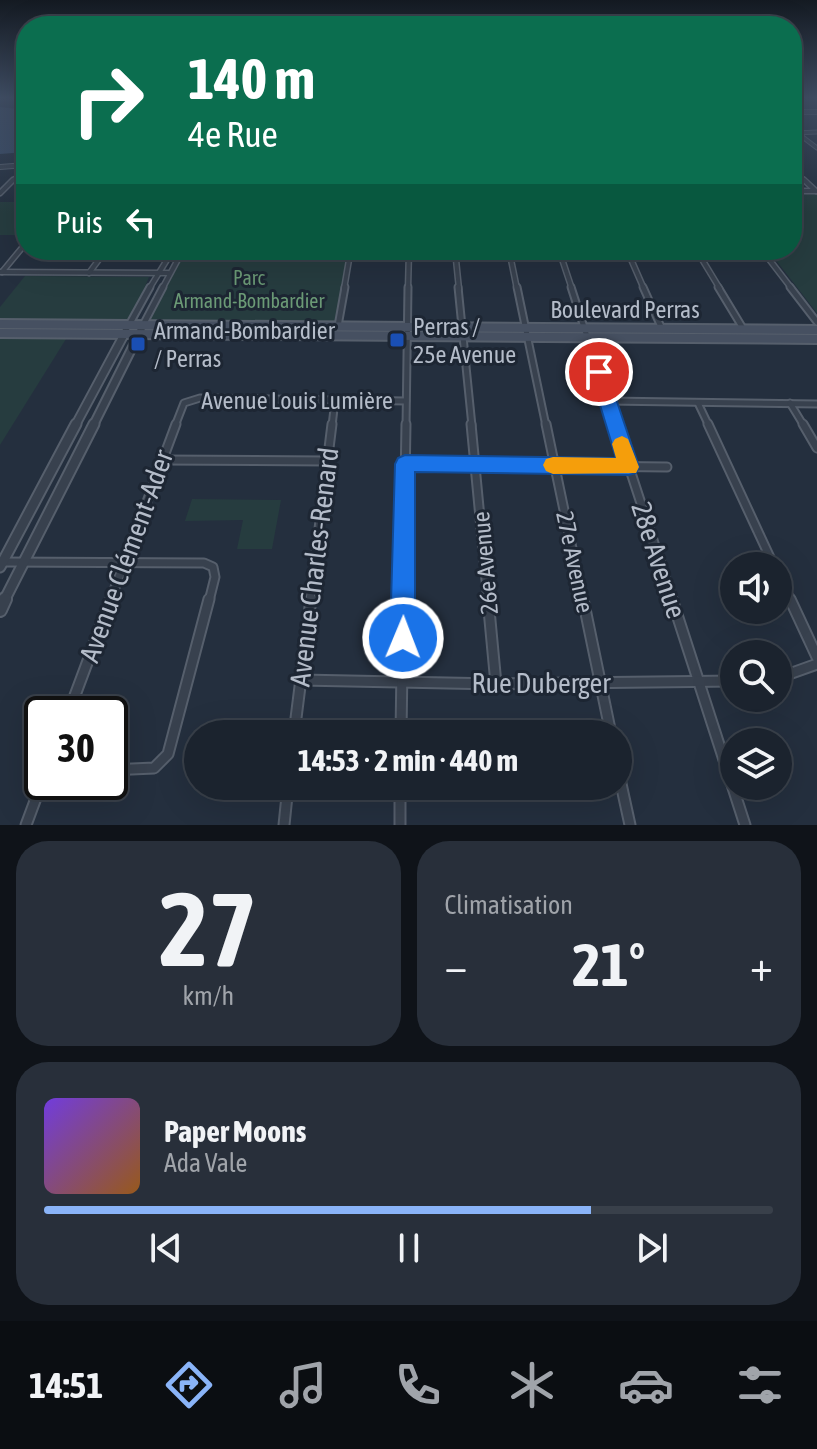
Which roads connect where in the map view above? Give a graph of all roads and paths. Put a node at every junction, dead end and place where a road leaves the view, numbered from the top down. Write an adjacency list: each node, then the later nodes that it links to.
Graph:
1 (16, 176): 2 (street)
2 (0, 193)
3 (16, 255): 15 (street)
4 (99, 260): 16 (street)
5 (166, 260): 17 (street)
6 (176, 260): 18 (street)
7 (349, 260): 21 (street)
8 (409, 260): 27 (street)
9 (456, 260): 28 (street, 26e Avenue)
10 (511, 260): 30 (street, 27e Avenue)
11 (563, 260): 31 (street, 28e Avenue)
12 (631, 260): 22 (street)
13 (702, 260): 25 (street)
14 (769, 260): 19 (street)
15 (1, 272): 16 (street)
16 (89, 273): 17 (street)
17 (157, 273): 18 (street); 23 (street)
18 (168, 273): 24 (street)
19 (817, 322)
20 (0, 324): 23 (main road, Boulevard Perras)
21 (338, 326): 24 (main road, Boulevard Perras); 27 (main road, Boulevard Perras)
22 (662, 329): 25 (main road, Boulevard Perras); 31 (main road, Boulevard Perras)
23 (127, 330): 24 (main road, Boulevard Perras); 29 (main road, Boulevard Perras); 51 (street)
24 (141, 330): 27 (main road, Boulevard Perras); 49 (street)
25 (744, 330): 26 (main road, Boulevard Perras)
26 (817, 330)
27 (407, 332): 28 (main road, Boulevard Perras); 35 (street)
28 (463, 332): 30 (main road, Boulevard Perras); 45 (street, 26e Avenue)
29 (0, 333)
30 (526, 333): 31 (main road, Boulevard Perras); 44 (street, 27e Avenue)
31 (586, 333): 32 (main road, Boulevard Perras); 36 (street, 28e Avenue)
32 (817, 339)
33 (188, 400): 34 (street, Avenue Louis Lumière); 41 (street, Avenue Clément-Ader)
34 (335, 400): 35 (street, Avenue Louis Lumière); 42 (street, Avenue Charles-Renard)
35 (406, 401): 43 (street)
36 (608, 401): 37 (street); 46 (street, 28e Avenue)
37 (698, 403): 38 (street); 48 (street)
38 (790, 403): 39 (street); 40 (street)
39 (817, 404)
40 (817, 448)
41 (161, 460): 42 (street); 50 (street, Avenue Clément-Ader)
42 (327, 461): 57 (street, Avenue Charles-Renard)
43 (405, 464): 45 (street); 61 (street)
44 (554, 465): 45 (street); 46 (street); 60 (street, 27e Avenue)
45 (476, 466): 62 (street, 26e Avenue)
46 (629, 467): 47 (street); 59 (street, 28e Avenue)
47 (667, 467)
48 (767, 552)
49 (24, 561): 50 (street); 51 (street); 53 (street)
50 (124, 563): 63 (street, Avenue Clément-Ader); 67 (street)
51 (1, 564)
52 (792, 604): 54 (street)
53 (0, 610)
54 (817, 657)
55 (817, 664): 56 (street)
56 (792, 673)
57 (301, 680): 61 (street, Rue Duberger); 64 (street, Avenue Charles-Renard)
58 (720, 681): 59 (street, Rue Duberger)
59 (699, 682): 60 (street, Rue Duberger); 76 (street, 28e Avenue)
60 (600, 683): 62 (street, Rue Duberger); 66 (street, 27e Avenue)
61 (402, 684): 62 (street, Rue Duberger); 65 (street)
62 (496, 684)
63 (75, 696)
64 (296, 720)
65 (401, 720)
66 (608, 720)
67 (128, 769)
68 (35, 800): 72 (street)
69 (287, 800): 73 (street)
70 (400, 800): 74 (street)
71 (625, 800): 75 (street)
72 (26, 825)
73 (284, 825)
74 (400, 825)
75 (630, 825)
76 (745, 825)

